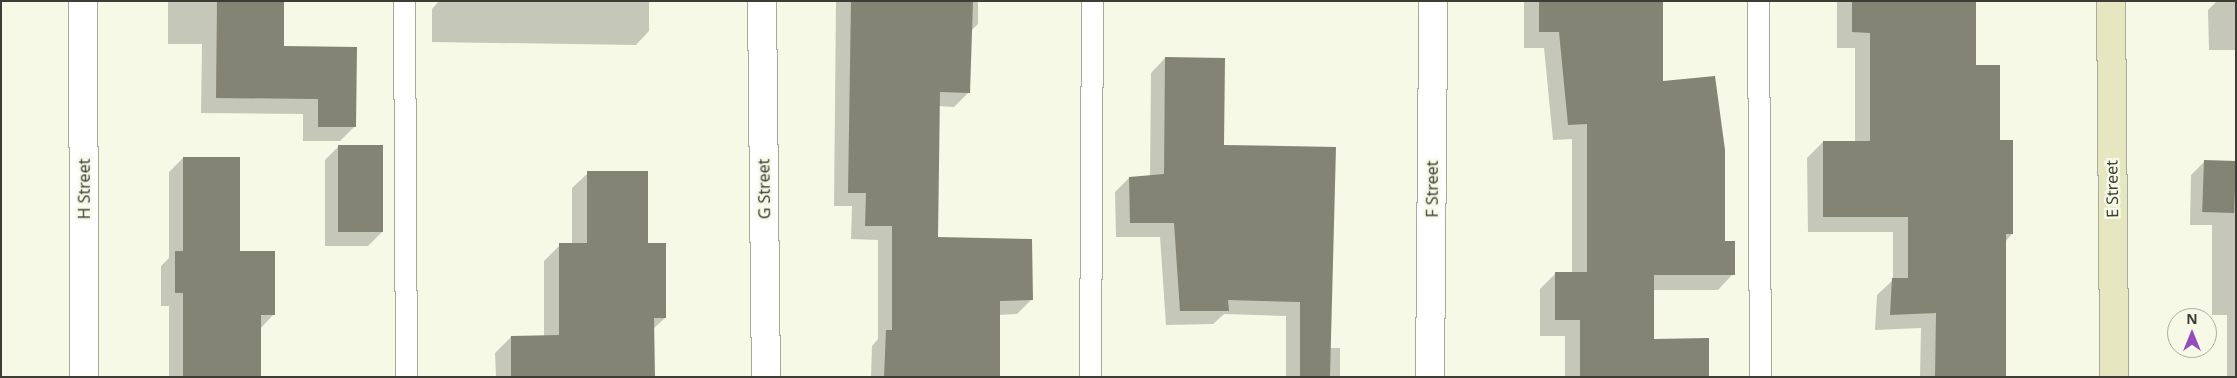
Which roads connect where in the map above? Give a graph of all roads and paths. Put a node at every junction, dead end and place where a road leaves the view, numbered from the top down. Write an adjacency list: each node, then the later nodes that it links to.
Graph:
1 (83, 1): 8 (street, H Street)
2 (404, 1): 9 (lane)
3 (762, 1): 10 (street, G Street)
4 (1092, 1): 11 (lane)
5 (1433, 1): 12 (street, F Street)
6 (1758, 1): 13 (lane)
7 (2110, 1): 14 (main road, E Street)
8 (84, 377)
9 (406, 377)
10 (766, 377)
11 (1090, 377)
12 (1430, 377)
13 (1760, 377)
14 (2114, 377)

